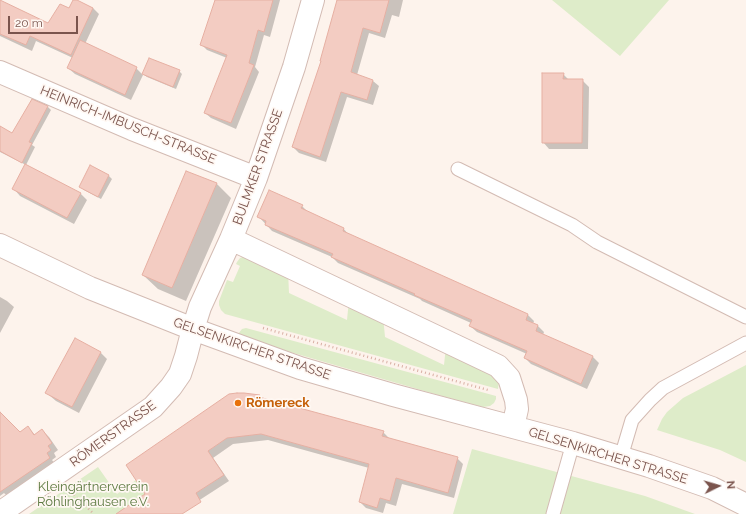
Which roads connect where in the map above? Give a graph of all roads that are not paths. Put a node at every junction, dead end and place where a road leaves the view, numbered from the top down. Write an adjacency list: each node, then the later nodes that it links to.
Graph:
1 (313, 0): 4 (street, BULMKER STRASSE)
2 (0, 72): 4 (street, HEINRICH-IMBUSCH-STRASSE)
3 (458, 169): 7 (lane)
4 (256, 178): 5 (street, BULMKER STRASSE)
5 (230, 239): 8 (street, BULMKER STRASSE); 10 (street, GELSENKIRCHER STRASSE)
6 (0, 245): 8 (street, GELSENKIRCHER STRASSE)
7 (746, 317)
8 (193, 330): 10 (street, GELSENKIRCHER STRASSE); 14 (street, RÖMERSTRASSE)
9 (746, 344): 12 (lane)
10 (512, 427): 11 (street, GELSENKIRCHER STRASSE)
11 (573, 443): 12 (street, GELSENKIRCHER STRASSE); 15 (lane)
12 (621, 457): 13 (street, GELSENKIRCHER STRASSE)
13 (746, 505)
14 (0, 513)
15 (553, 514)

